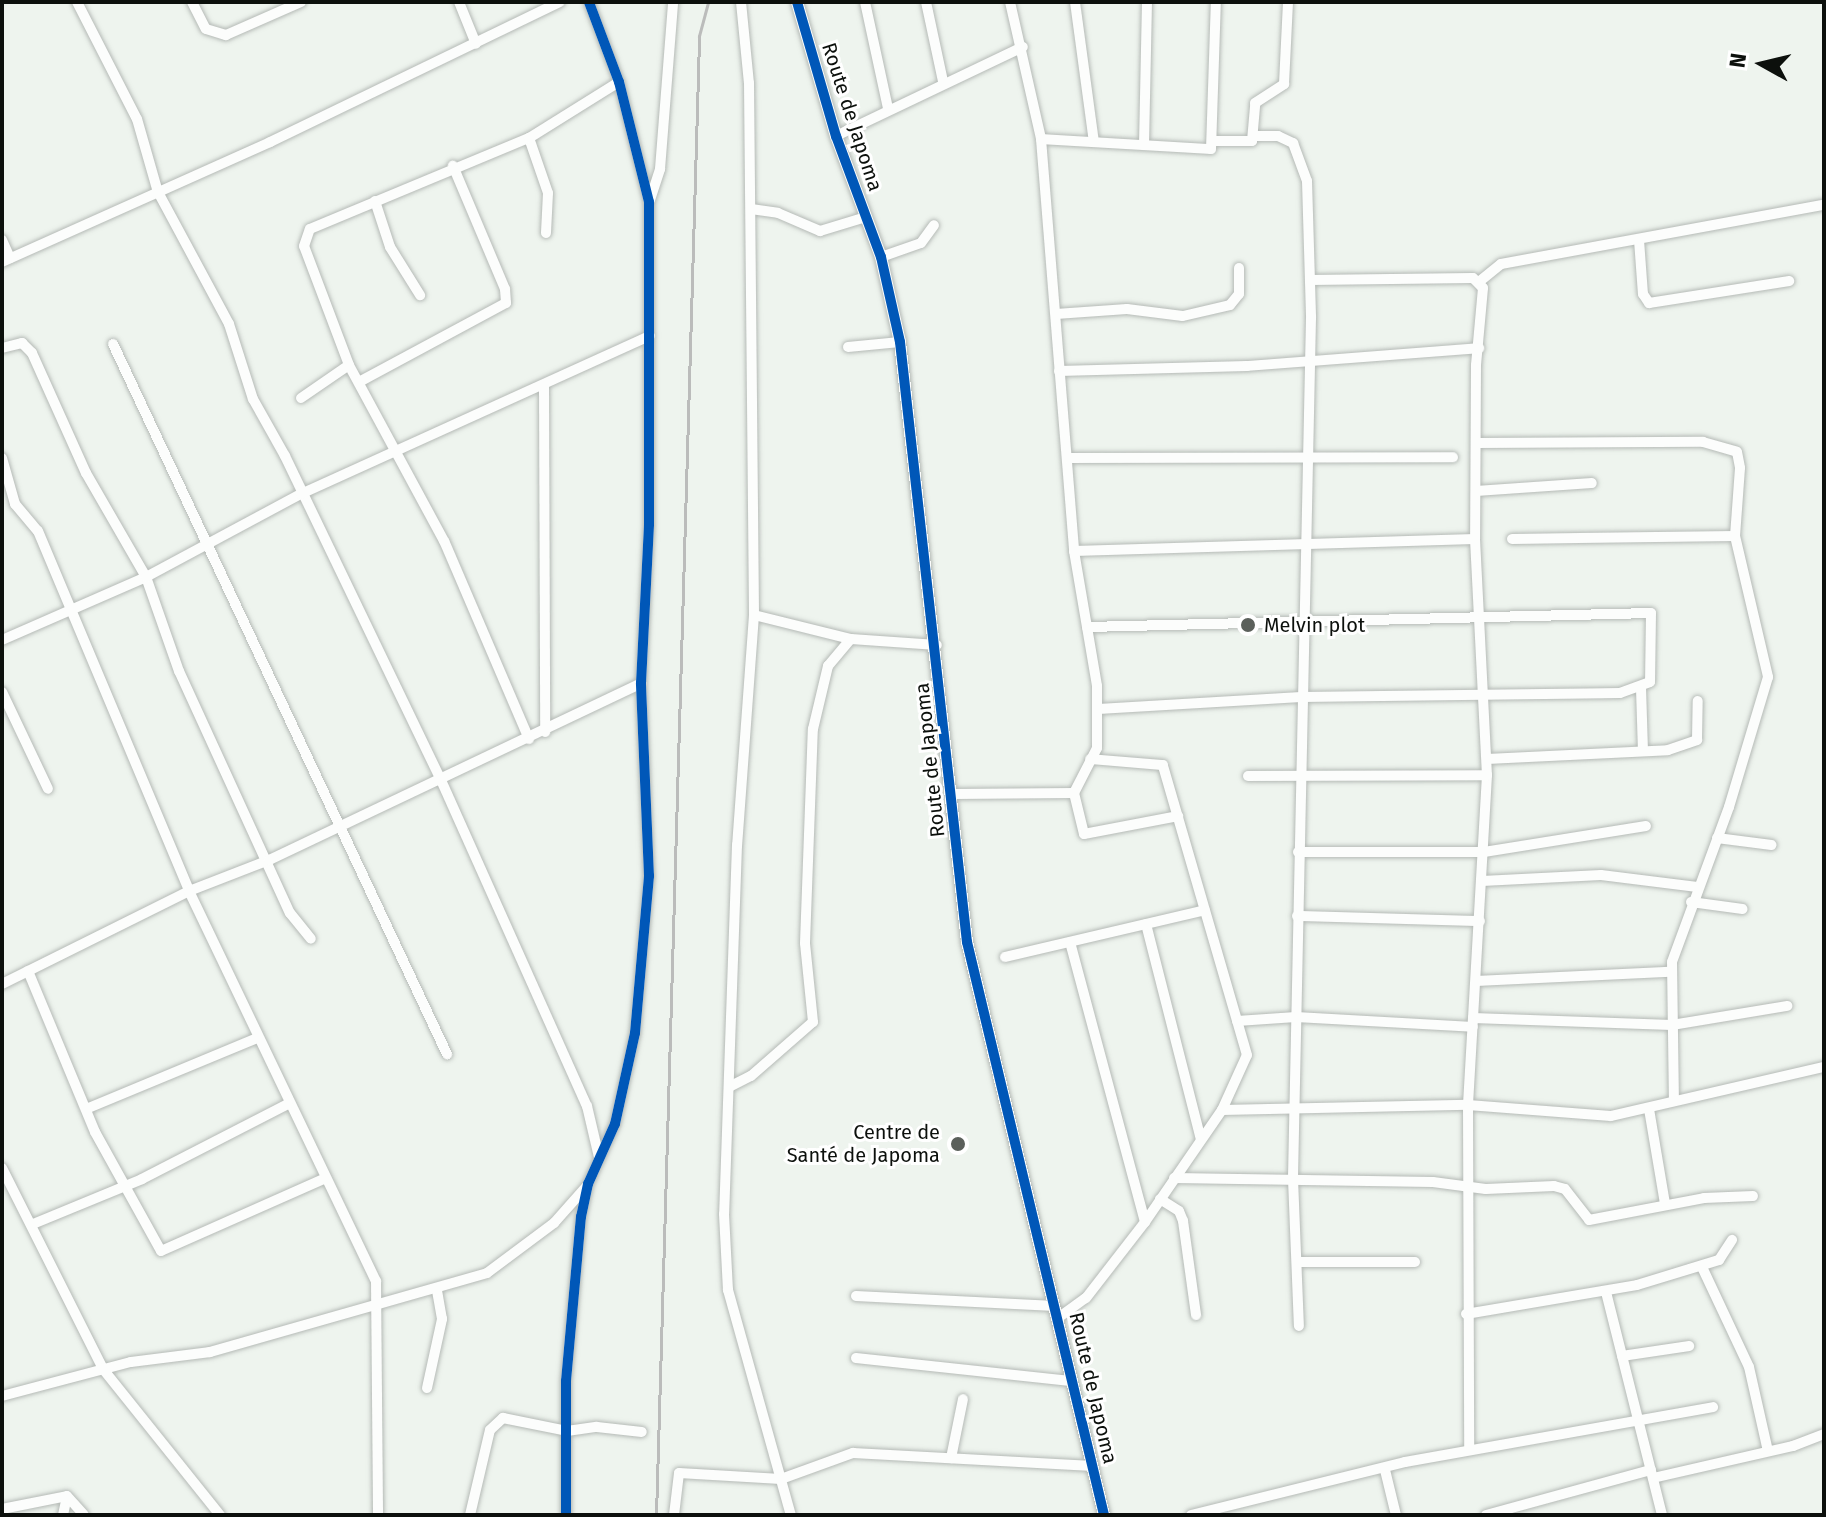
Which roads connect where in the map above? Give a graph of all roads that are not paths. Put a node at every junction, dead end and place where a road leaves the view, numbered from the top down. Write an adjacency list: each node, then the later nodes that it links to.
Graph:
1 (77, 2): 31 (street)
2 (192, 2): 17 (street)
3 (301, 2): 17 (street)
4 (459, 2): 18 (street)
5 (560, 2): 18 (street)
6 (589, 2): 21 (street)
7 (673, 2): 33 (street)
8 (741, 2): 35 (street)
9 (797, 2): 23 (street, Route de Japoma)
10 (865, 2): 22 (street)
11 (926, 2): 20 (street)
12 (1010, 2): 19 (street)
13 (1075, 2): 28 (street)
14 (1147, 2): 29 (street)
15 (1216, 2): 27 (street)
16 (1288, 2): 24 (street)
17 (282, 6)
18 (476, 44): 31 (street)
19 (1023, 47): 20 (street); 26 (street)
20 (943, 81): 22 (street)
21 (619, 82): 25 (street); 33 (street)
22 (888, 108): 23 (street)
23 (836, 136): 36 (street, Route de Japoma)
24 (1254, 136): 27 (street); 44 (street)
25 (529, 138): 30 (street); 38 (street)
26 (1041, 139): 28 (street); 48 (street)
27 (1215, 141): 29 (street)
28 (1094, 142): 29 (street)
29 (1144, 145)
30 (453, 166): 32 (street); 58 (street)
31 (158, 192): 42 (street); 69 (street)
32 (375, 201): 47 (street); 56 (street)
33 (649, 202): 49 (street)
34 (1824, 205): 40 (street)
35 (751, 209): 36 (street); 78 (street)
36 (866, 217): 41 (street, Route de Japoma)
37 (934, 225): 41 (street)
38 (546, 233)
39 (2, 240): 42 (street)
40 (1639, 240): 45 (street); 46 (street)
41 (881, 257): 50 (street, Route de Japoma)
42 (6, 260)
43 (1239, 268): 48 (street)
44 (1310, 280): 45 (street); 55 (street)
45 (1480, 281): 54 (street)
46 (1789, 281)
47 (420, 295)
48 (1056, 314): 57 (street)
49 (650, 336): 59 (street); 85 (street)
50 (900, 342): 52 (street); 84 (street, Route de Japoma)
51 (113, 344): 73 (street)
52 (848, 347)
53 (2, 348): 76 (street)
54 (1479, 348): 55 (street); 61 (street)
55 (1309, 359): 57 (street); 63 (street)
56 (349, 365): 58 (street); 60 (street)
57 (1059, 371): 66 (street)
58 (359, 382): 62 (street)
59 (544, 386): 62 (street); 92 (street)
60 (301, 398)
61 (1476, 443): 68 (street); 70 (street)
62 (397, 451): 69 (street); 93 (street)
63 (1305, 454): 64 (street); 66 (street); 74 (street)
64 (1453, 457)
65 (2, 458): 77 (street)
66 (1067, 458): 75 (street)
67 (1592, 483): 68 (street)
68 (1476, 491): 71 (street)
69 (301, 494): 73 (street); 100 (street)
70 (1735, 536): 72 (street); 107 (street)
71 (1475, 539): 74 (street); 79 (street)
72 (1512, 539)
73 (205, 545): 76 (street); 106 (street)
74 (1304, 546): 75 (street); 80 (street)
75 (1074, 551): 81 (street)
76 (146, 577): 77 (street); 111 (street)
77 (72, 610): 83 (street); 114 (street)
78 (754, 615): 82 (street); 136 (street)
79 (1480, 616): 80 (street); 86 (street); 89 (street)
80 (1302, 621): 81 (street); 88 (street)
81 (1087, 627): 91 (street)
82 (851, 639): 84 (street); 136 (street)
83 (2, 640)
84 (937, 645): 103 (street, Route de Japoma)
85 (641, 683): 92 (street); 145 (street)
86 (1641, 688): 89 (street); 94 (street)
87 (2, 692): 101 (street)
88 (1301, 697): 89 (street); 91 (street); 99 (street)
89 (1482, 697): 96 (street)
90 (1698, 701): 94 (street)
91 (1098, 709): 95 (street)
92 (545, 732): 93 (street)
93 (529, 739): 100 (street)
94 (1643, 751): 96 (street)
95 (1090, 759): 102 (street); 104 (street)
96 (1487, 759): 97 (street)
97 (1487, 775): 99 (street); 110 (street)
98 (1248, 776): 99 (street)
99 (1302, 777): 109 (street)
100 (441, 780): 106 (street); 145 (street)
101 (48, 789)
102 (1074, 793): 103 (street); 104 (street)
103 (953, 794): 166 (street, Route de Japoma)
104 (1178, 816): 117 (street)
105 (1646, 826): 110 (street)
106 (339, 827): 111 (street); 134 (street)
107 (1717, 838): 108 (street); 113 (street)
108 (1772, 845)
109 (1298, 852): 110 (street); 118 (street)
110 (1484, 852): 112 (street)
111 (269, 860): 114 (street); 121 (street)
112 (1482, 881): 113 (street); 119 (street)
113 (1697, 887): 115 (street)
114 (189, 891): 124 (street); 133 (street)
115 (1691, 902): 116 (street); 125 (street)
116 (1743, 909)
117 (1205, 910): 120 (street); 130 (street)
118 (1297, 916): 119 (street); 129 (street)
119 (1480, 921): 126 (street)
120 (1146, 924): 122 (street); 144 (street)
121 (311, 939)
122 (1070, 942): 123 (street); 156 (street)
123 (1005, 957)
124 (28, 971): 127 (street); 140 (street)
125 (1670, 972): 126 (street); 132 (street)
126 (1476, 981): 131 (street)
127 (2, 984)
128 (1787, 1006): 132 (street)
129 (1296, 1017): 130 (street); 131 (street); 143 (street)
130 (1237, 1021): 142 (street)
131 (1473, 1022): 132 (street); 139 (street)
132 (1672, 1025): 137 (street)
133 (257, 1038): 138 (street); 140 (street)
134 (447, 1054)
135 (1824, 1067): 137 (street)
136 (731, 1086): 189 (street)
137 (1674, 1101): 141 (street)
138 (288, 1104): 147 (street); 150 (street)
139 (1468, 1105): 141 (street); 143 (street); 152 (street)
140 (86, 1109): 150 (street)
141 (1649, 1109): 155 (street)
142 (1222, 1110): 143 (street); 144 (street)
143 (1294, 1113): 149 (street)
144 (1201, 1139): 148 (street)
145 (599, 1157): 151 (street)
146 (2, 1168): 157 (street)
147 (326, 1178): 150 (street); 165 (street)
148 (1174, 1178): 149 (street); 154 (street)
149 (1293, 1179): 152 (street); 159 (street)
150 (126, 1182): 157 (street)
151 (588, 1184): 162 (street); 180 (street)
152 (1470, 1187): 155 (street); 167 (street)
153 (1753, 1196): 155 (street)
154 (1160, 1199): 156 (street); 168 (street)
155 (1665, 1204)
156 (1145, 1222): 166 (street)
157 (33, 1224): 173 (street)
158 (1732, 1240): 161 (street)
159 (1297, 1262): 160 (street); 169 (street)
160 (1415, 1262)
161 (1702, 1267): 163 (street); 184 (street)
162 (437, 1291): 165 (street); 175 (street)
163 (1606, 1292): 167 (street); 171 (street)
164 (856, 1296): 166 (street)
165 (378, 1307): 173 (street); 195 (street)
166 (1057, 1312): 174 (street, Route de Japoma)
167 (1466, 1314): 183 (street)
168 (1196, 1315)
169 (1299, 1326)
170 (1689, 1346): 171 (street)
171 (1622, 1356): 179 (street)
172 (856, 1358): 174 (street)
173 (103, 1369): 176 (street); 194 (street)
174 (1073, 1381): 186 (street, Route de Japoma)
175 (427, 1388)
176 (2, 1396)
177 (963, 1399): 185 (street)
178 (1713, 1407): 179 (street)
179 (1638, 1420): 183 (street); 188 (street)
180 (567, 1431): 181 (street); 196 (street); 197 (street)
181 (642, 1432)
182 (1824, 1434): 184 (street)
183 (1469, 1450): 187 (street)
184 (1768, 1451): 188 (street)
185 (951, 1458): 186 (street); 189 (street)
186 (1093, 1466): 200 (street, Route de Japoma)
187 (1385, 1470): 201 (street); 202 (street)
188 (1652, 1474): 203 (street); 204 (street)
189 (781, 1479): 198 (street); 199 (street)
190 (67, 1496): 191 (street); 192 (street); 193 (street)
191 (2, 1509)
192 (63, 1515)
193 (84, 1515)
194 (220, 1515)
195 (378, 1515)
196 (470, 1515)
197 (566, 1515)
198 (674, 1515)
199 (791, 1515)
200 (1104, 1515)
201 (1191, 1515)
202 (1396, 1515)
203 (1486, 1515)
204 (1662, 1515)

